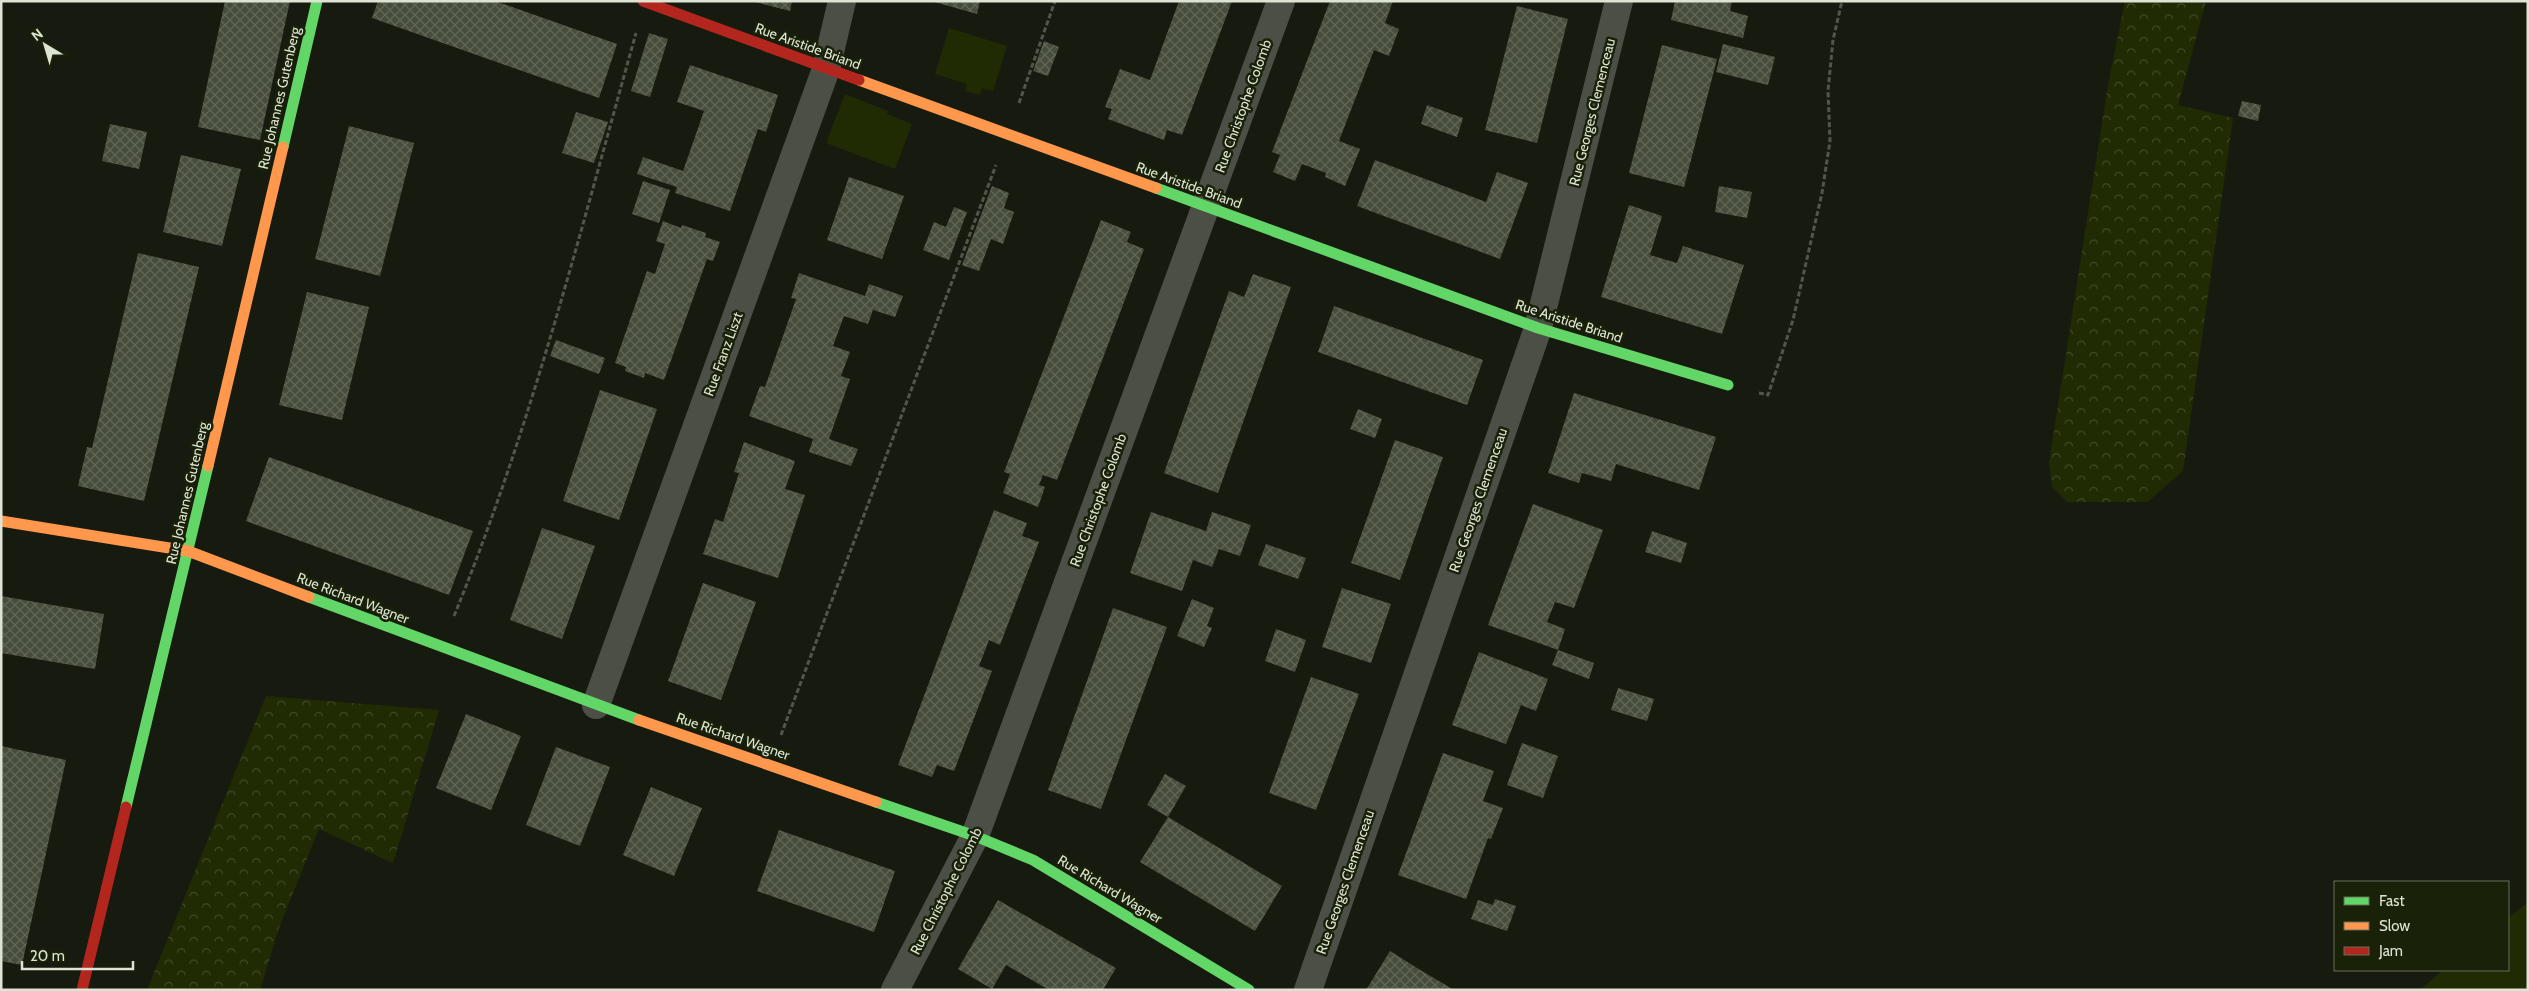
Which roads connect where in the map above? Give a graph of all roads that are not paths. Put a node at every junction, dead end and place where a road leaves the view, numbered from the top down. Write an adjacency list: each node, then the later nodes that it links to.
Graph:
1 (317, 1): 11 (street, Rue Johannes Gutenberg)
2 (842, 1): 6 (street, Rue Franz Liszt)
3 (1281, 1): 7 (street, Rue Christophe Colomb)
4 (1619, 1): 8 (street, Rue Georges Clemenceau)
5 (644, 2): 6 (street, Rue Aristide Briand)
6 (826, 69): 7 (street, Rue Aristide Briand); 12 (street, Rue Franz Liszt)
7 (1206, 207): 8 (street, Rue Aristide Briand); 13 (street, Rue Christophe Colomb)
8 (1538, 328): 9 (street, Rue Aristide Briand); 17 (street, Rue Georges Clemenceau)
9 (1728, 385)
10 (1, 521): 11 (street, Rue Richard Wagner)
11 (188, 551): 12 (street, Rue Richard Wagner); 14 (street, Rue Johannes Gutenberg)
12 (596, 705): 13 (street, Rue Richard Wagner)
13 (975, 836): 15 (street, Rue Christophe Colomb); 16 (street, Rue Richard Wagner)
14 (82, 990)
15 (895, 990)
16 (1249, 990)
17 (1308, 990)

